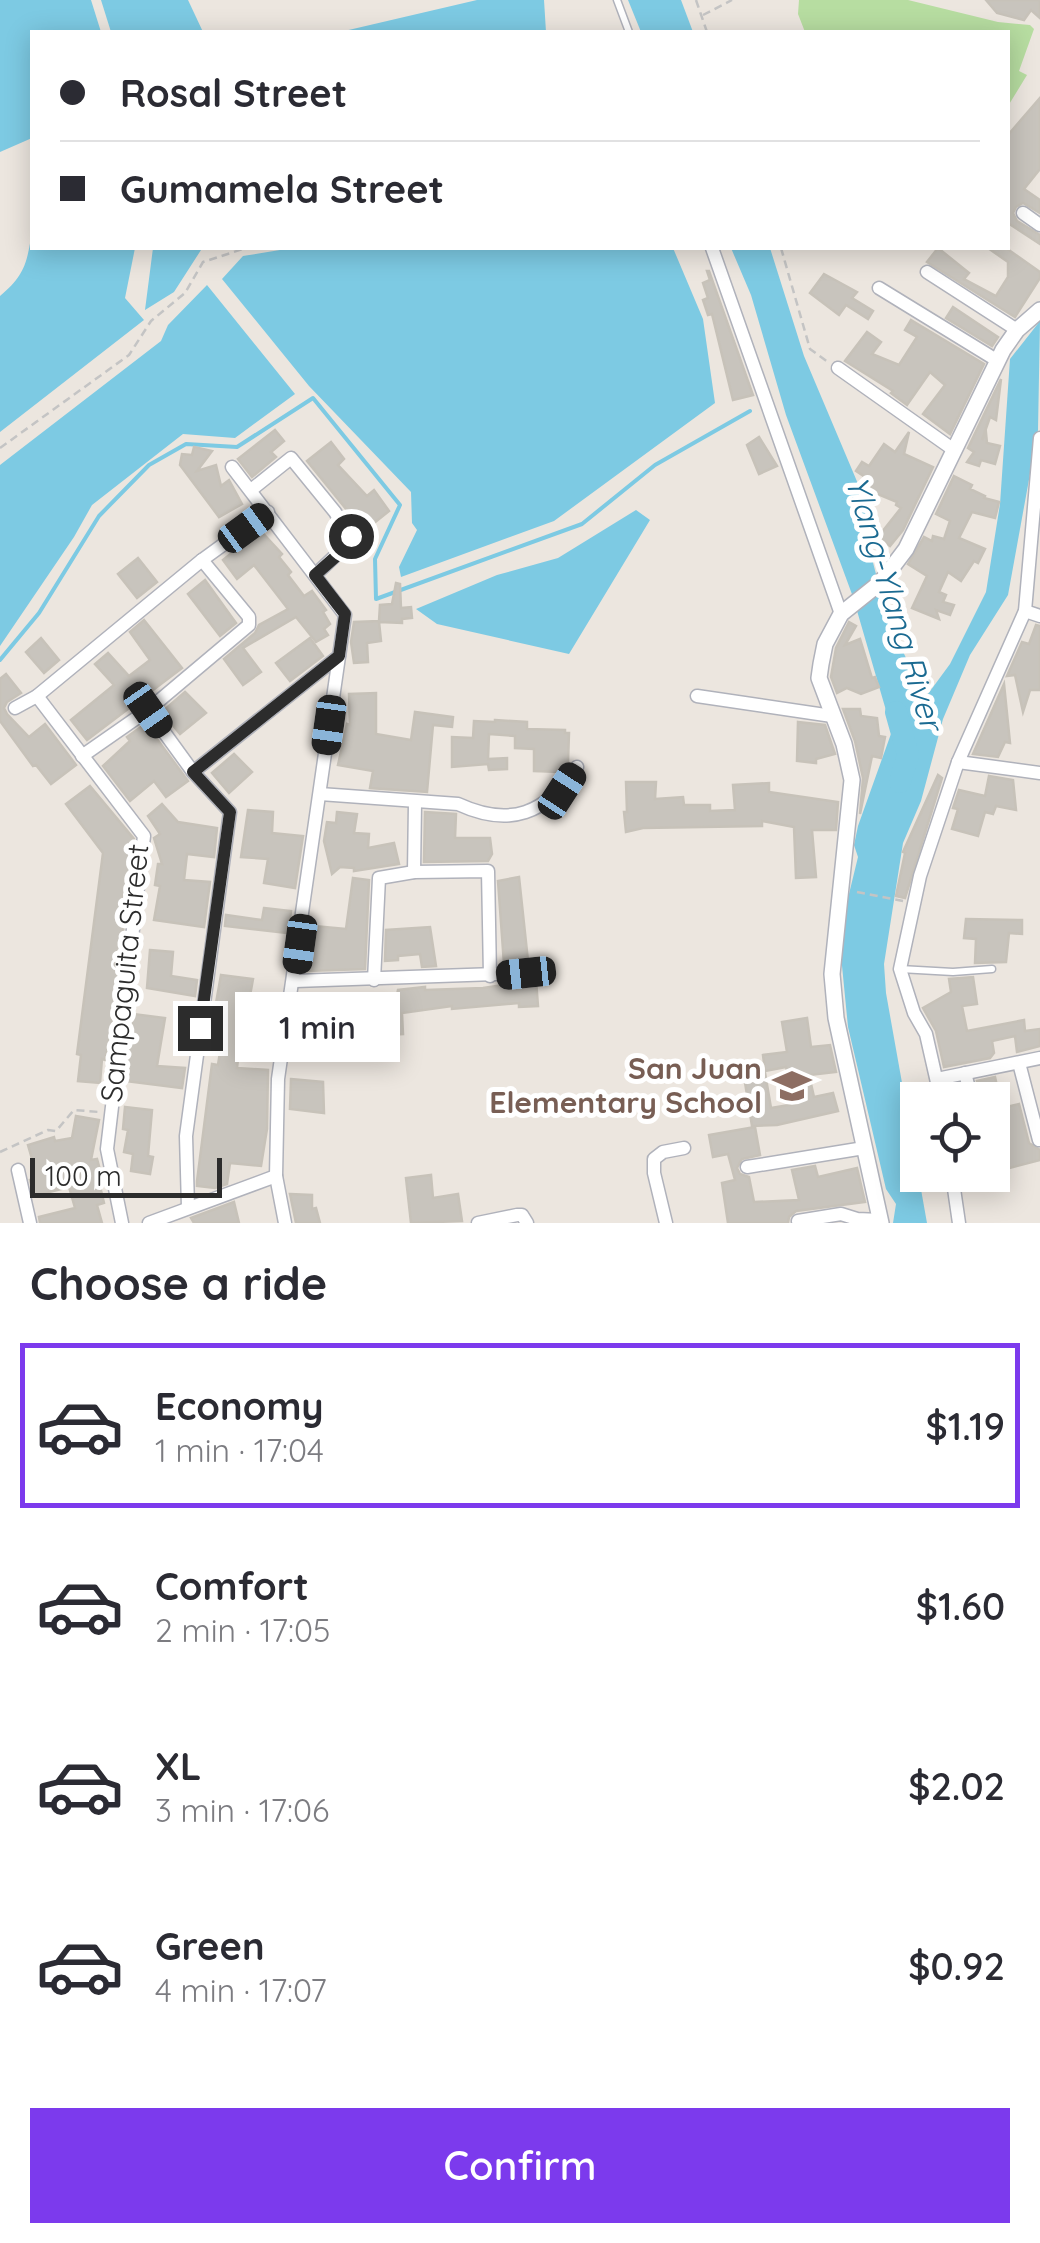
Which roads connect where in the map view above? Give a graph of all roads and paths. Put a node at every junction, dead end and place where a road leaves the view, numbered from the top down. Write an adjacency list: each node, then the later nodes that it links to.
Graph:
1 (616, 0): 5 (lane)
2 (696, 0): 4 (path)
3 (732, 0): 4 (path)
4 (702, 16): 6 (path)
5 (628, 30)
6 (707, 30)
7 (1023, 212): 8 (street)
8 (1040, 224)
9 (240, 250): 19 (path)
10 (713, 250): 27 (street)
11 (781, 250): 17 (path)
12 (927, 272): 15 (street)
13 (880, 288): 16 (street)
14 (1040, 310): 15 (street)
15 (1017, 330): 16 (street)
16 (998, 361): 20 (street)
17 (838, 368): 20 (street)
18 (1040, 438): 24 (street)
19 (0, 448)
20 (954, 450): 27 (street)
21 (232, 467): 22 (street)
22 (251, 490): 23 (street); 26 (street)
23 (268, 512): 25 (street); 26 (street)
24 (1035, 559): 28 (street)
25 (202, 560): 31 (street); 34 (street)
26 (315, 575): 30 (street)
27 (845, 611): 35 (street)
28 (1024, 611): 29 (street); 37 (street)
29 (1040, 616)
30 (339, 656): 39 (street); 41 (street)
31 (37, 696): 33 (street); 36 (street, Sampaguita Street)
32 (698, 696): 35 (street)
33 (16, 708)
34 (148, 710): 36 (street); 39 (street)
35 (832, 716): 61 (street)
36 (82, 756): 58 (street, Sampaguita Street)
37 (958, 762): 40 (street); 46 (street)
38 (576, 768): 42 (street)
39 (193, 772): 67 (street)
40 (1040, 774)
41 (320, 794): 42 (street); 51 (street)
42 (415, 803): 43 (street)
43 (414, 872): 49 (street); 50 (street)
44 (848, 890): 45 (path)
45 (894, 898)
46 (900, 969): 47 (lane); 55 (street)
47 (992, 969)
48 (526, 973): 49 (street)
49 (490, 976): 50 (street)
50 (374, 980): 51 (street)
51 (295, 981): 65 (street)
52 (1040, 1058): 53 (street)
53 (1019, 1062): 54 (street); 59 (street)
54 (966, 1073): 55 (street); 57 (street)
55 (938, 1078): 56 (street)
56 (939, 1082)
57 (968, 1082)
58 (110, 1113): 62 (path); 71 (street, Sampaguita Street)
59 (1039, 1140)
60 (684, 1148): 76 (street)
61 (864, 1148): 63 (street); 68 (street)
62 (0, 1152)
63 (748, 1167)
64 (18, 1170): 70 (street)
65 (276, 1176): 67 (street); 73 (street)
66 (954, 1192): 77 (street)
67 (188, 1206): 72 (street)
68 (881, 1221): 69 (street)
69 (798, 1222)
70 (30, 1223)
71 (122, 1223)
72 (149, 1223)
73 (285, 1223)
74 (478, 1223): 75 (street)
75 (527, 1223)
76 (666, 1223)
77 (959, 1223)

